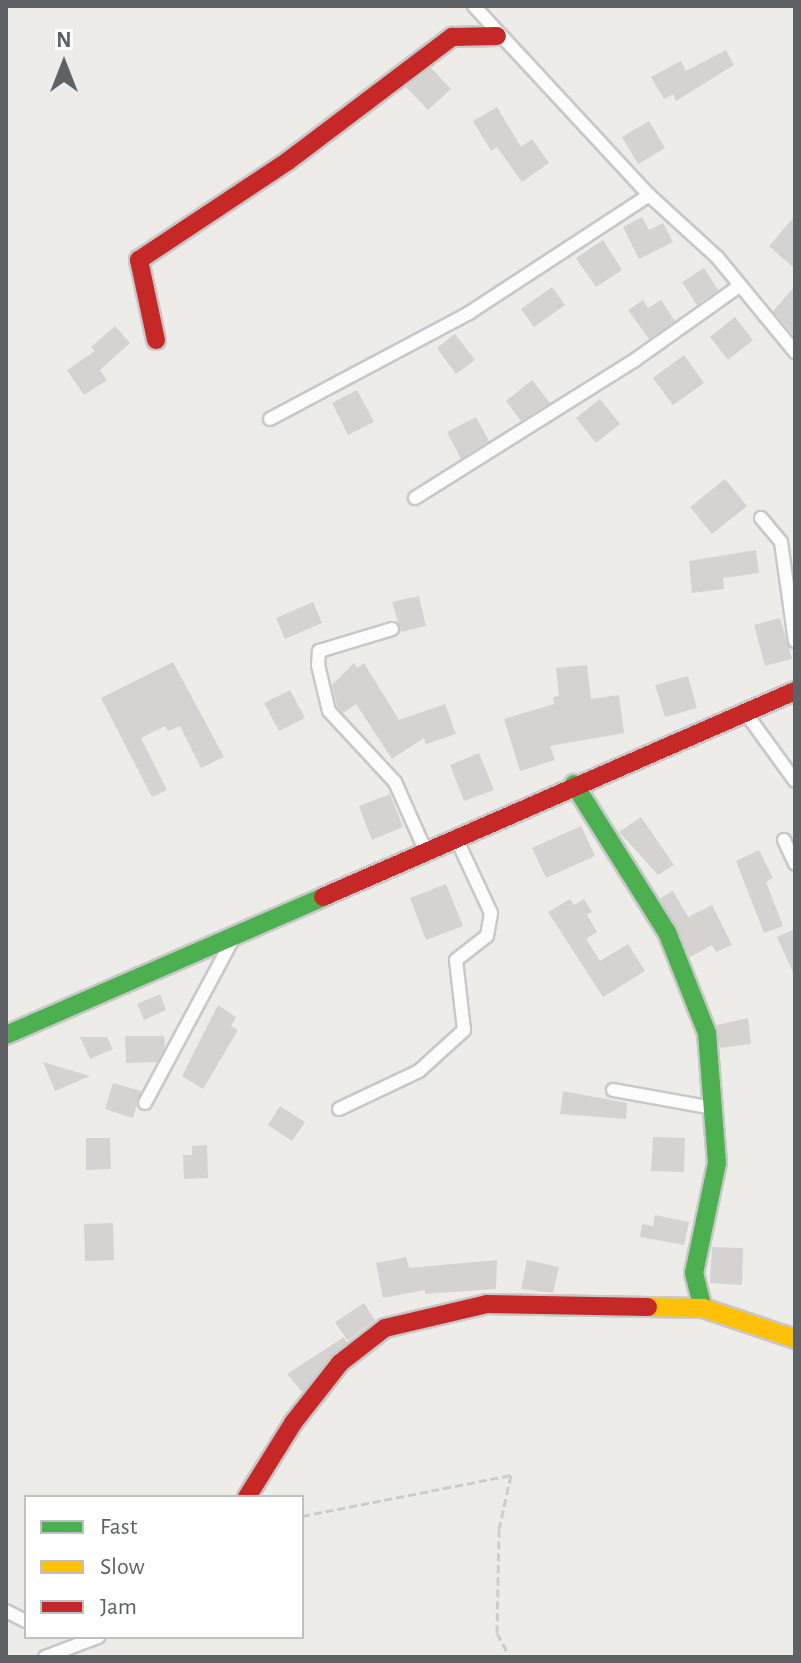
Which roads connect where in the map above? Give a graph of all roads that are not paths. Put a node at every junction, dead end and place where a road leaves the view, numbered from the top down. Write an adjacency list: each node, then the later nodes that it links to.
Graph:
1 (474, 6): 2 (street)
2 (497, 36): 3 (street); 5 (street)
3 (649, 195): 4 (street); 7 (street)
4 (738, 287): 6 (street); 8 (street)
5 (156, 340)
6 (795, 352)
7 (270, 419)
8 (415, 498)
9 (761, 518): 11 (street)
10 (392, 629): 18 (street)
11 (795, 641)
12 (795, 691): 13 (street)
13 (745, 712): 14 (street); 15 (street)
14 (795, 781)
15 (574, 784): 16 (street); 24 (street)
16 (456, 838): 18 (street); 25 (street)
17 (784, 840): 19 (street)
18 (426, 852): 20 (street)
19 (795, 864)
20 (234, 937): 21 (street); 23 (street)
21 (6, 1035)
22 (613, 1090): 24 (street)
23 (145, 1103)
24 (713, 1108): 26 (street)
25 (339, 1109)
26 (703, 1308): 27 (street); 28 (street)
27 (795, 1339)
28 (248, 1495)
29 (6, 1611): 30 (street)
30 (24, 1620)
31 (87, 1639): 32 (street)
32 (45, 1657)

